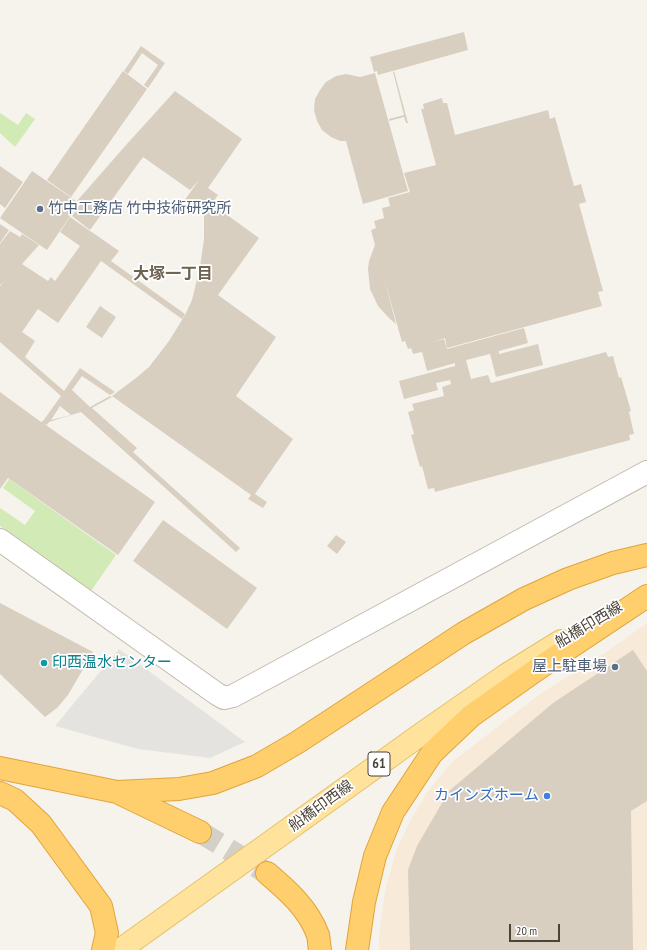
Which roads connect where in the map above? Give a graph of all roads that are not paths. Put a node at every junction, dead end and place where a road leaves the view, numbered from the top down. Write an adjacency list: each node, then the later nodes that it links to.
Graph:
1 (647, 472): 2 (street)
2 (0, 540)
3 (647, 555): 7 (highway)
4 (647, 592): 12 (main road, 船橋印西線 / 61)
5 (647, 596): 14 (highway)
6 (0, 768): 7 (highway)
7 (116, 792): 9 (highway)
8 (0, 793): 11 (highway)
9 (200, 832)
10 (267, 873): 13 (highway)
11 (102, 950)
12 (120, 950)
13 (320, 950)
14 (357, 950)

